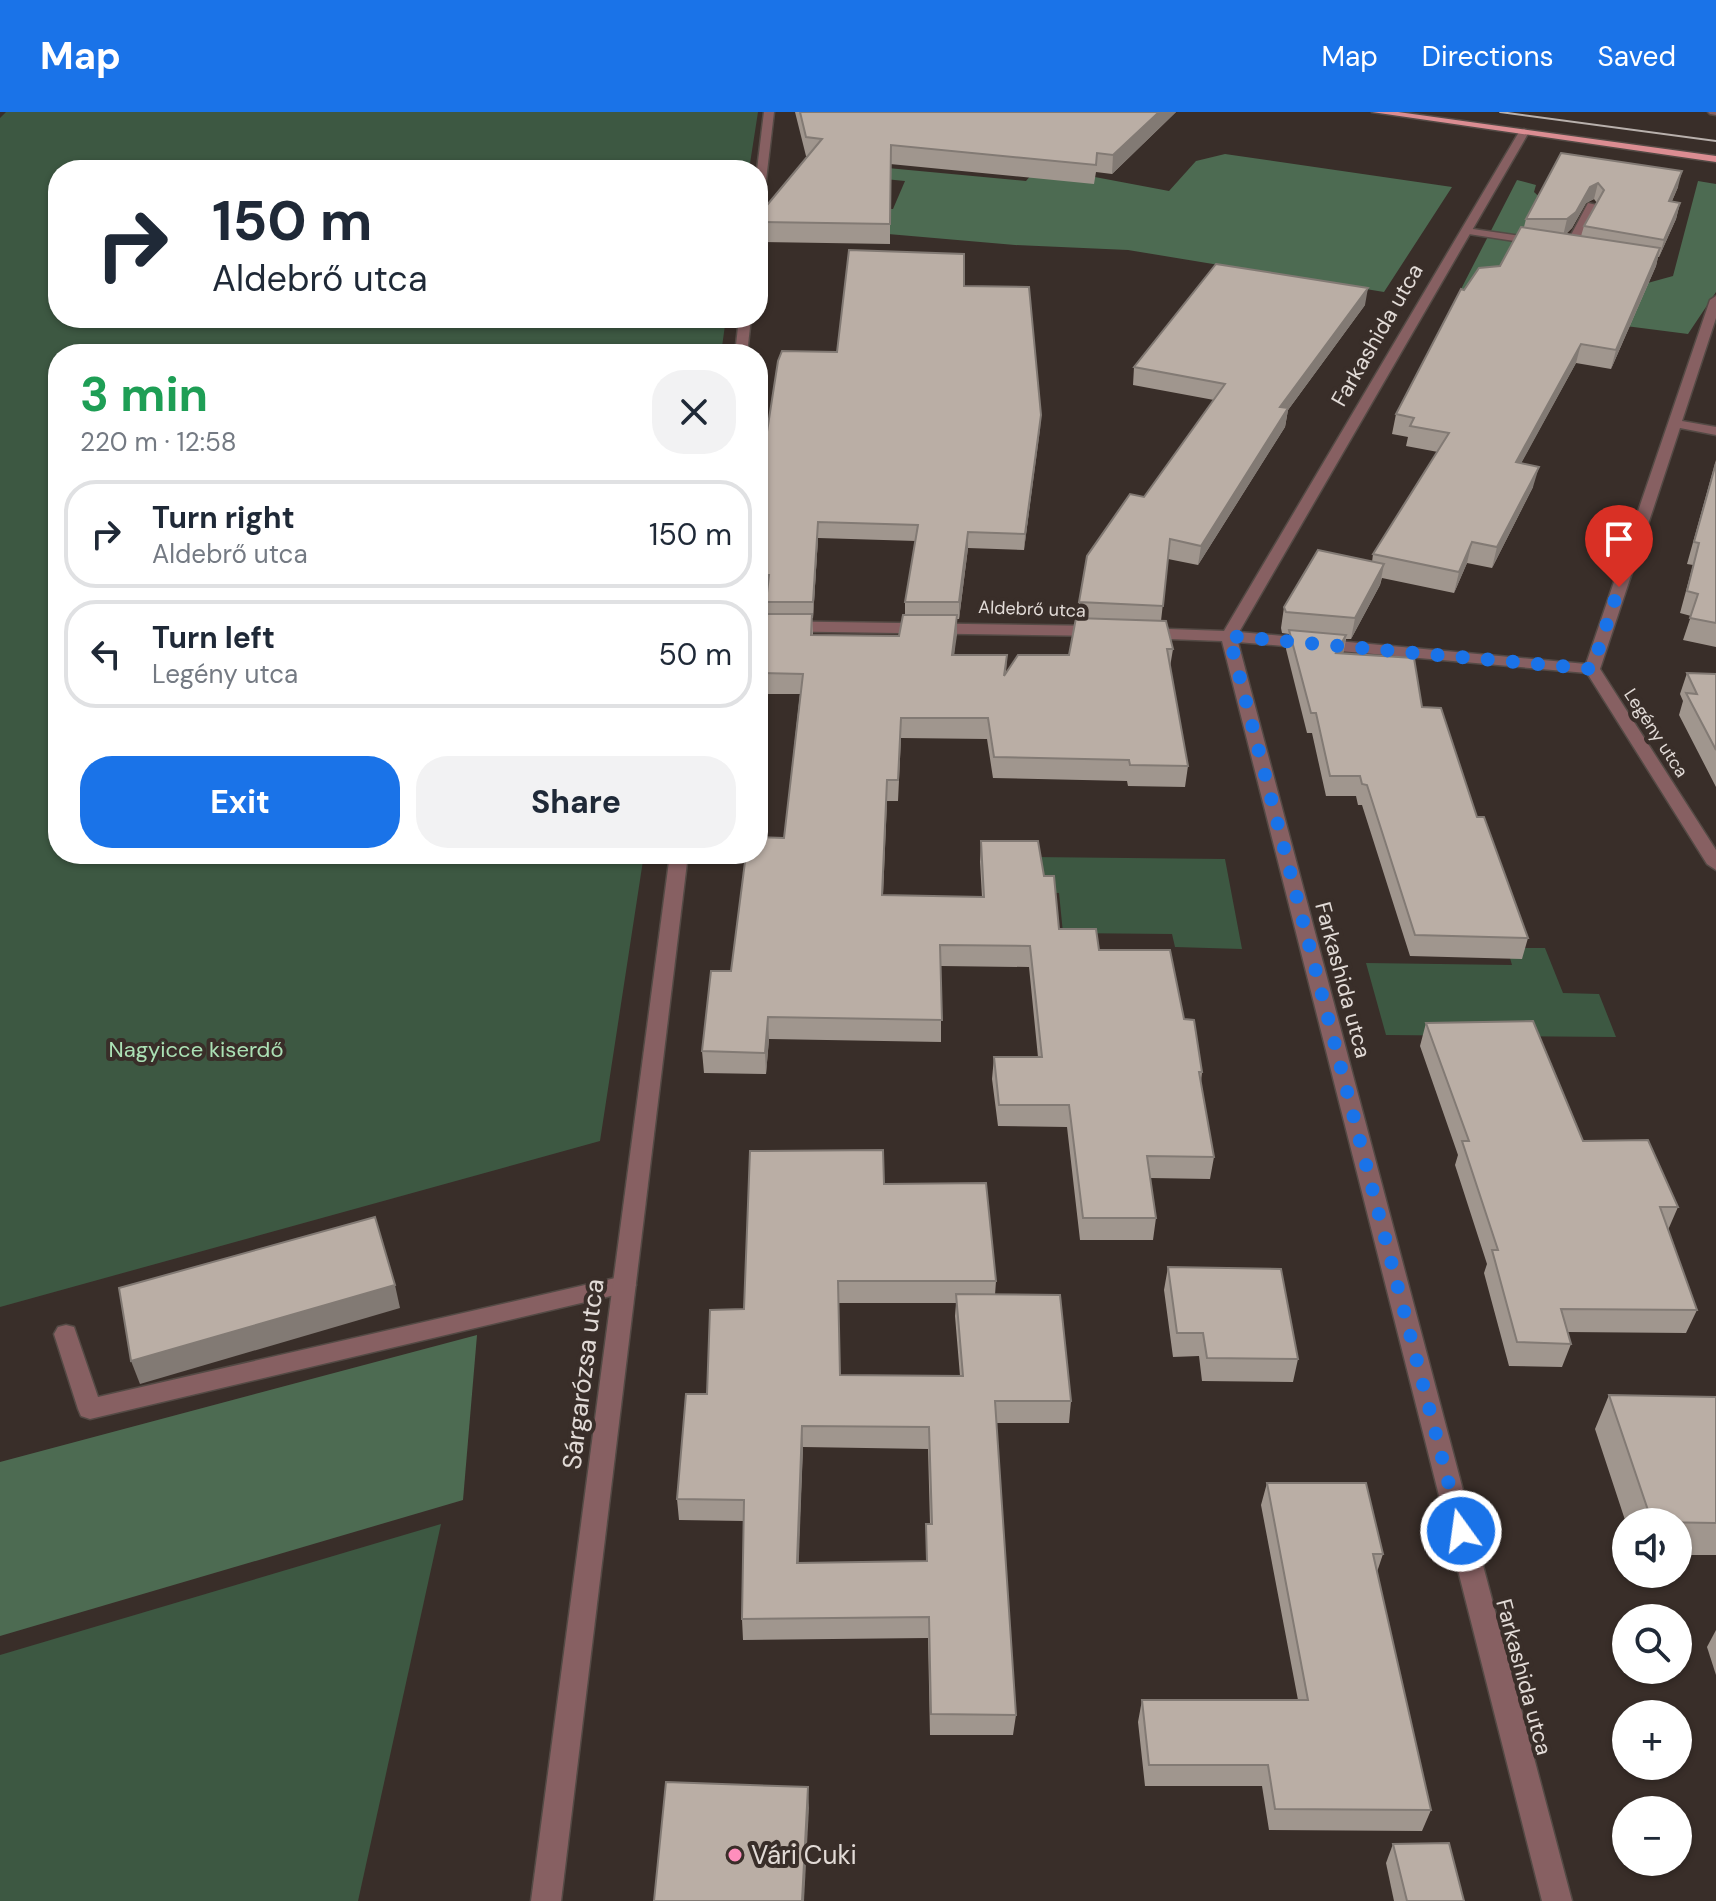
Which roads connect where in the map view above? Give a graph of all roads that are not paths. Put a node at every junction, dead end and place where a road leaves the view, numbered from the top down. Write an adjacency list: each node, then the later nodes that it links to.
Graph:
1 (769, 112): 5 (street)
2 (1377, 112): 3 (main road)
3 (1524, 132): 4 (main road); 7 (street, Farkashida utca)
4 (1716, 159)
5 (763, 160)
6 (1592, 205): 8 (street)
7 (1466, 231): 8 (street); 14 (street, Farkashida utca)
8 (1559, 245): 9 (street)
9 (1586, 249)
10 (1716, 300): 11 (street)
11 (1673, 423): 12 (street); 15 (street)
12 (1716, 431)
13 (768, 626): 14 (street, Aldebrő utca)
14 (1229, 636): 15 (street, Aldebrő utca); 21 (street, Farkashida utca)
15 (1592, 669): 17 (street, Legény utca)
16 (678, 864): 18 (street, Sárgarózsa utca)
17 (1716, 864)
18 (624, 1285): 19 (street); 20 (street, Sárgarózsa utca)
19 (66, 1334)
20 (546, 1901)
21 (1557, 1901)

